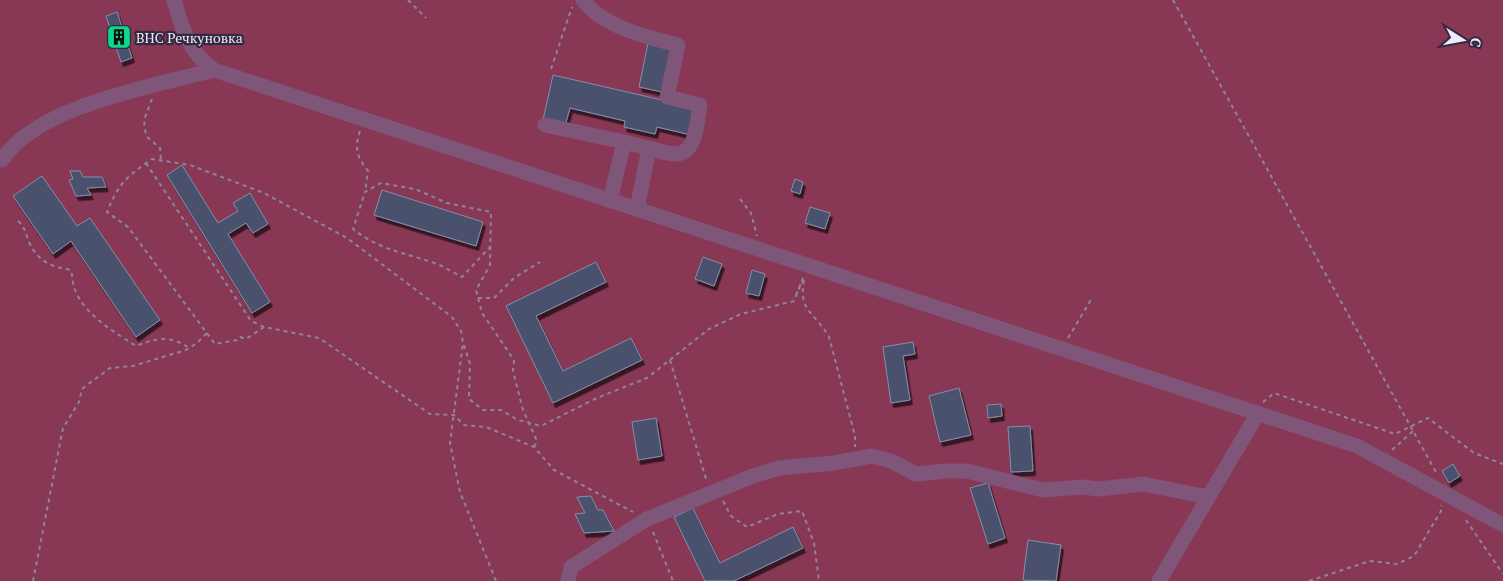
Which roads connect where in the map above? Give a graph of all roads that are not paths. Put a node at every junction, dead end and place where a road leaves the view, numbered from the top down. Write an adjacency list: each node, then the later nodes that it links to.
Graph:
1 (174, 0): 3 (street)
2 (583, 0): 6 (street)
3 (214, 70): 7 (street); 8 (street)
4 (545, 125): 5 (street)
5 (624, 142): 6 (street); 8 (street)
6 (649, 148): 9 (street)
7 (2, 160)
8 (610, 201): 9 (street)
9 (637, 209): 10 (street)
10 (1255, 412): 11 (street); 12 (street)
11 (1208, 497): 13 (street); 14 (street)
12 (1503, 525)
13 (568, 581)
14 (1159, 581)

